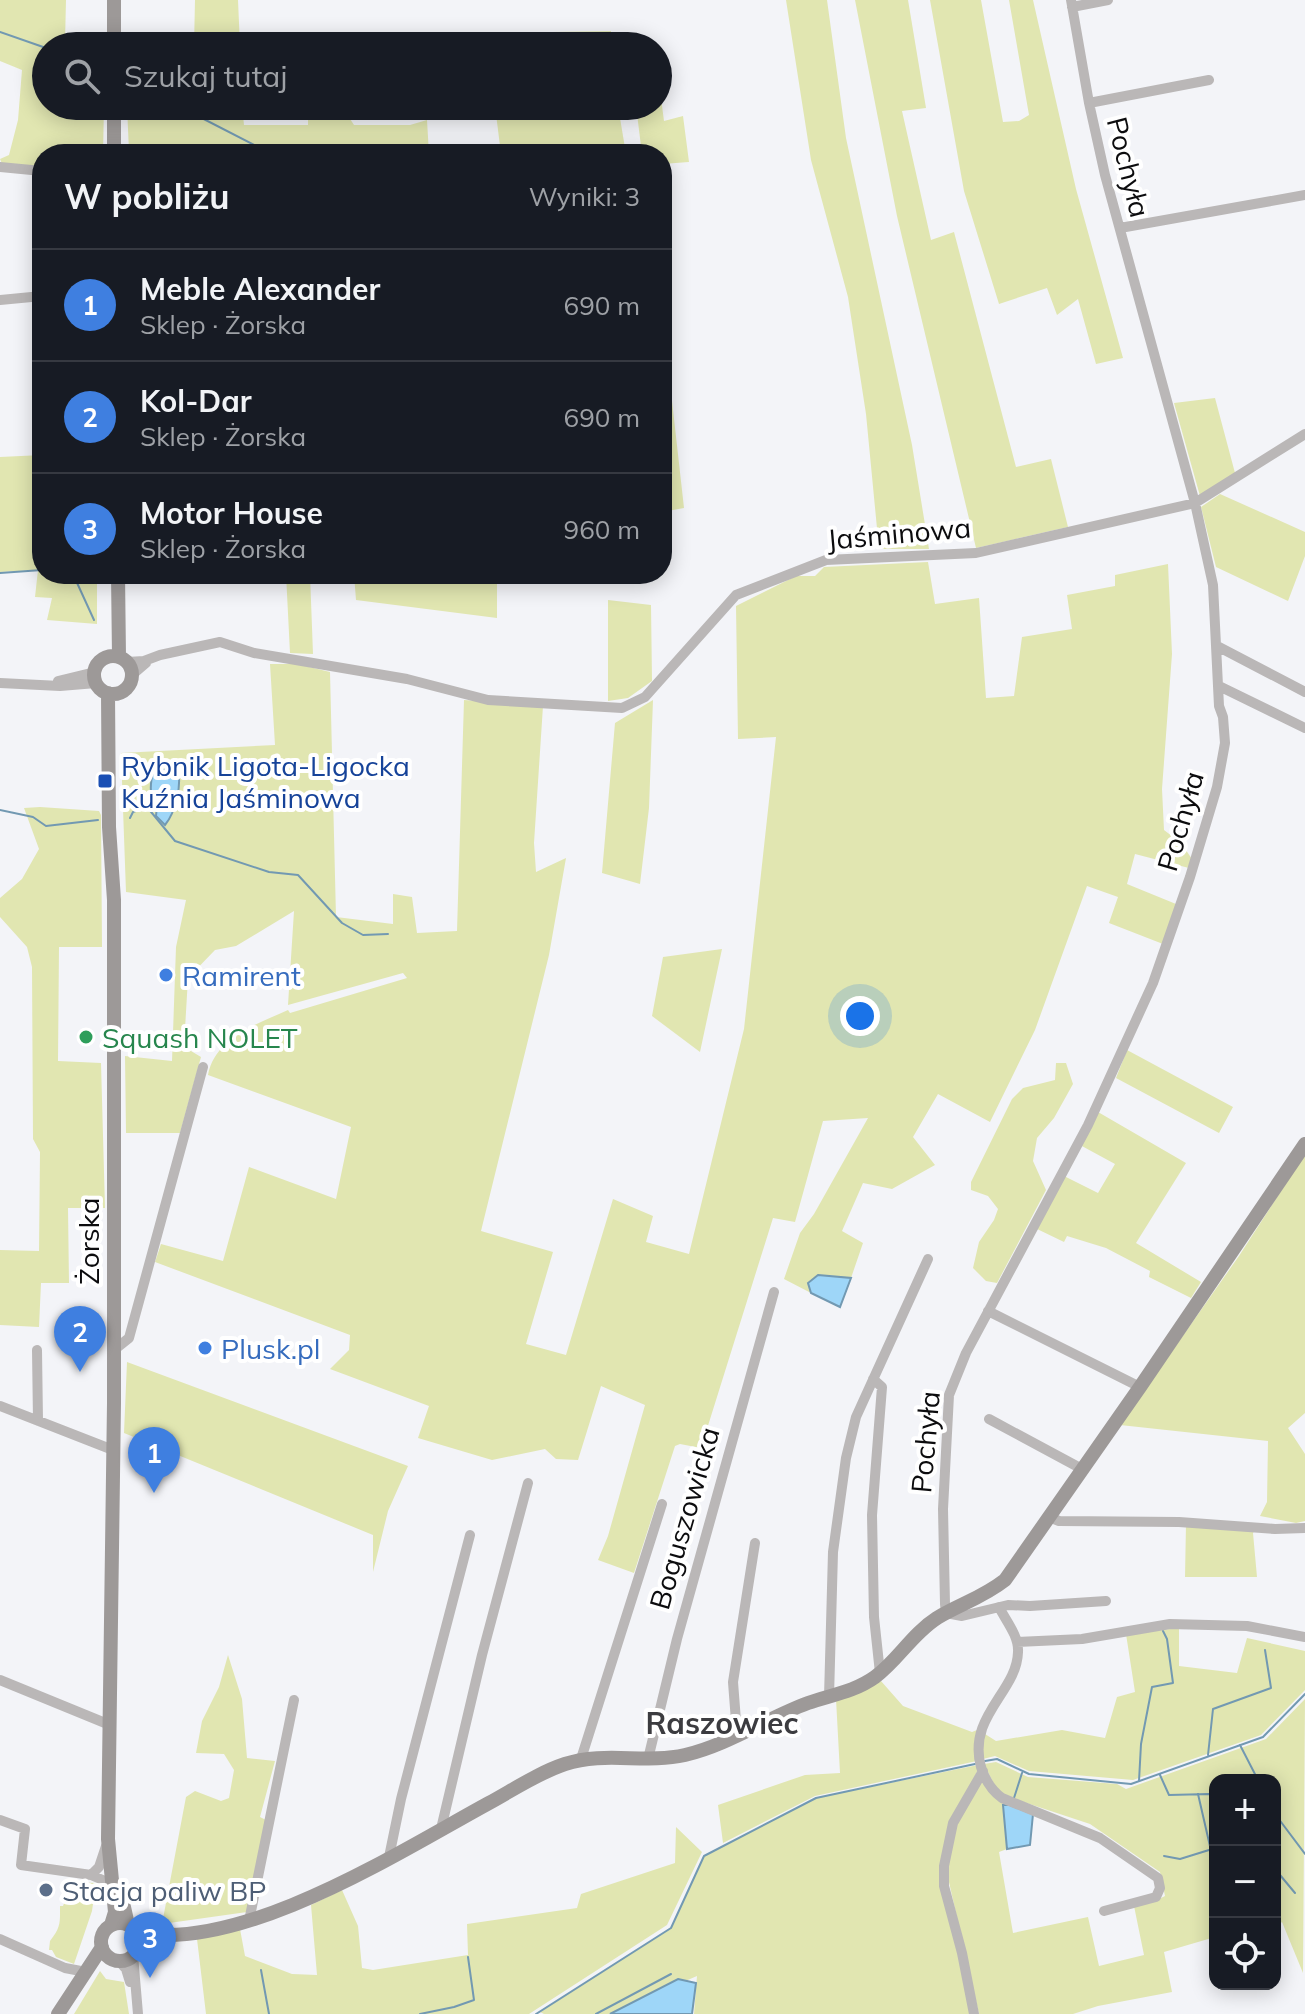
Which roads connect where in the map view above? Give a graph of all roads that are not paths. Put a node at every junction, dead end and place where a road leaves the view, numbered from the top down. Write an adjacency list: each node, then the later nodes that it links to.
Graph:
1 (114, 0): 4 (main road)
2 (1108, 0): 3 (street, Pochyła)
3 (1071, 3): 6 (street, Pochyła)
4 (114, 32)
5 (1209, 80): 6 (street)
6 (1089, 103): 12 (street, Pochyła)
7 (114, 120): 8 (main road)
8 (114, 144)
9 (0, 167): 10 (street)
10 (32, 170)
11 (1305, 195): 12 (street)
12 (1120, 228): 16 (street, Pochyła)
13 (32, 297): 14 (street)
14 (0, 300)
15 (1305, 434): 16 (street, Jaśminowa)
16 (1195, 503): 19 (street, Pochyła); 20 (street, Jaśminowa)
17 (110, 584): 20 (main road)
18 (118, 584): 20 (main road)
19 (1217, 646): 23 (street, Pochyła); 24 (street)
20 (121, 663): 22 (main road); 22 (main road)
21 (0, 683): 22 (street)
22 (104, 685): 32 (main road, Żorska)
23 (1219, 686): 25 (street); 30 (street, Pochyła)
24 (1305, 692)
25 (1305, 728)
26 (203, 1067): 32 (street)
27 (1305, 1144): 34 (main road)
28 (928, 1259): 33 (street)
29 (774, 1292): 57 (street, Boguszowicka)
30 (988, 1311): 34 (street); 48 (street, Pochyła)
31 (37, 1350): 37 (street)
32 (114, 1350): 38 (main road, Żorska)
33 (873, 1379): 51 (street); 53 (street)
34 (1140, 1387): 39 (main road)
35 (0, 1406): 37 (street)
36 (989, 1419): 39 (street)
37 (38, 1421): 38 (street)
38 (113, 1450): 55 (main road, Żorska)
39 (1082, 1469): 42 (main road)
40 (528, 1483): 62 (street)
41 (662, 1504): 58 (street, Boguszowicka)
42 (1049, 1517): 43 (street); 48 (main road)
43 (1305, 1528)
44 (470, 1535): 64 (street)
45 (755, 1543): 56 (street)
46 (1106, 1601): 47 (street)
47 (999, 1607): 48 (street); 50 (street)
48 (946, 1613): 51 (main road)
49 (1305, 1637): 50 (street)
50 (1017, 1642): 59 (street)
51 (880, 1673): 53 (main road)
52 (0, 1680): 55 (street)
53 (829, 1697): 56 (main road)
54 (294, 1700): 68 (street)
55 (110, 1725): 60 (main road, Żorska)
56 (737, 1734): 57 (main road)
57 (648, 1759): 58 (main road)
58 (580, 1762): 62 (main road)
59 (983, 1771): 67 (street); 80 (street)
60 (109, 1787): 63 (main road, Żorska); 71 (main road, Żorska)
61 (0, 1820): 65 (street)
62 (441, 1829): 64 (main road)
63 (108, 1839): 65 (street, Żorska); 66 (main road, Żorska)
64 (389, 1857): 68 (main road)
65 (91, 1875): 66 (street)
66 (112, 1884): 69 (main road, Żorska)
67 (1104, 1911)
68 (249, 1921): 71 (main road)
69 (111, 1925): 71 (main road); 72 (main road)
70 (0, 1939): 74 (street)
71 (134, 1940): 73 (main road); 77 (street, Żorska)
72 (102, 1947): 73 (main road); 75 (main road)
73 (116, 1960): 77 (street, Żorska); 79 (main road)
74 (65, 1968): 75 (street); 76 (street)
75 (86, 1972): 76 (main road)
76 (68, 1997): 78 (main road)
77 (137, 2011)
78 (58, 2014)
79 (69, 2014)
80 (974, 2014)

